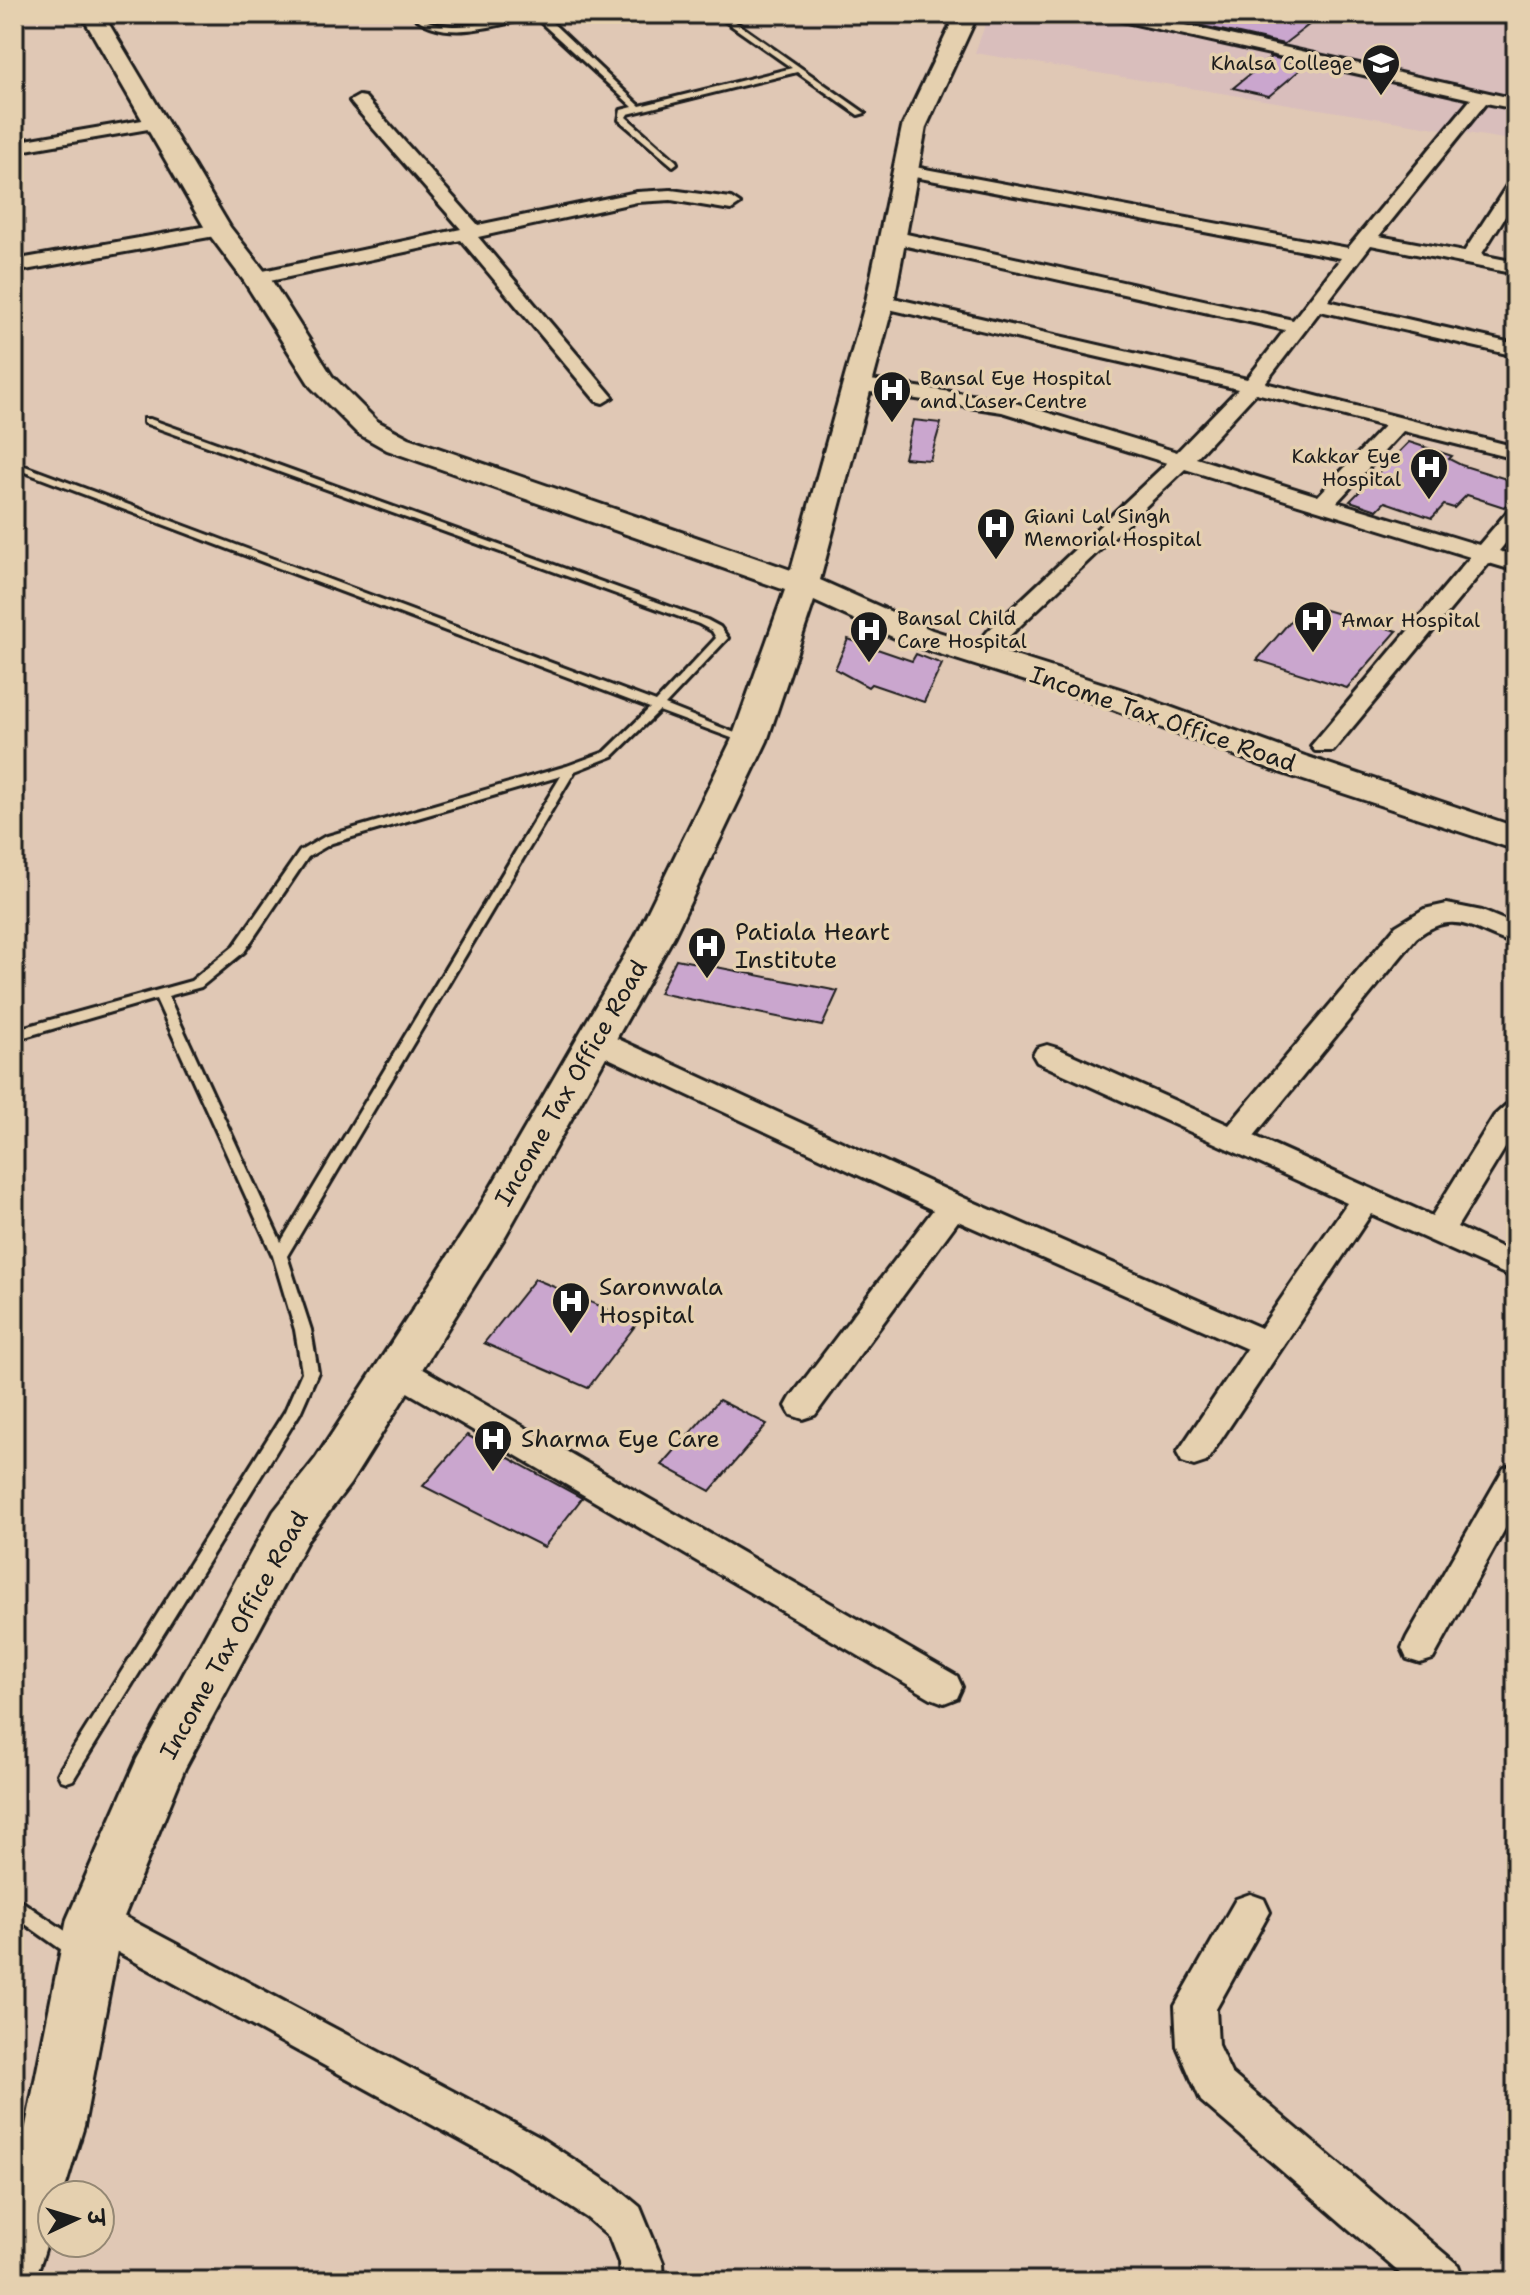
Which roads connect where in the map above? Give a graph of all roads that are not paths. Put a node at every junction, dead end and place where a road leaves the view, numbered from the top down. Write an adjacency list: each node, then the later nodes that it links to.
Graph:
1 (92, 14): 13 (street)
2 (415, 14): 3 (lane)
3 (538, 14): 11 (lane)
4 (719, 14): 7 (lane)
5 (967, 14): 16 (street)
6 (1113, 14): 8 (street)
7 (798, 69): 11 (lane); 12 (lane)
8 (1482, 97): 10 (street); 22 (street)
9 (359, 101): 20 (street)
10 (1516, 104)
11 (638, 108): 15 (lane)
12 (861, 113)
13 (154, 123): 14 (street); 19 (street)
14 (14, 147)
15 (673, 163)
16 (904, 170): 21 (street); 23 (street)
17 (1516, 185): 24 (street)
18 (731, 204): 20 (street)
19 (219, 230): 25 (street); 27 (street)
20 (470, 233): 27 (street); 34 (street)
21 (893, 237): 28 (street); 30 (street)
22 (1367, 239): 23 (street); 24 (street)
23 (1353, 255): 29 (street)
24 (1469, 259): 26 (street)
25 (14, 266)
26 (1516, 268)
27 (256, 278): 44 (street)
28 (880, 301): 32 (street); 33 (street)
29 (1316, 304): 30 (street); 31 (street)
30 (1298, 327): 33 (street)
31 (1516, 350)
32 (857, 384): 38 (street); 44 (street)
33 (1252, 386): 36 (street); 38 (street)
34 (603, 397)
35 (147, 421): 47 (lane)
36 (1398, 423): 37 (street); 40 (street)
37 (1516, 453)
38 (1180, 462): 40 (street); 46 (street)
39 (14, 465): 47 (lane)
40 (1322, 505): 42 (street)
41 (1516, 516): 42 (street)
42 (1484, 555): 43 (street); 49 (street)
43 (1516, 564)
44 (803, 585): 45 (street, Income Tax Office Road); 48 (street, Income Tax Office Road)
45 (854, 605): 46 (street); 52 (street, Income Tax Office Road)
46 (996, 636): 49 (street)
47 (657, 707): 48 (lane); 50 (lane)
48 (749, 741): 56 (street, Income Tax Office Road)
49 (1324, 746): 51 (street)
50 (571, 769): 54 (lane); 63 (lane)
51 (1516, 812)
52 (1516, 839)
53 (1516, 935): 59 (street)
54 (160, 993): 55 (lane); 63 (lane)
55 (14, 1035)
56 (595, 1040): 61 (street); 66 (street, Income Tax Office Road)
57 (1047, 1055): 59 (street)
58 (1516, 1112): 62 (street)
59 (1233, 1141): 60 (street)
60 (1365, 1200): 62 (street); 65 (street)
61 (953, 1206): 65 (street); 67 (street)
62 (1438, 1232): 64 (street)
63 (280, 1256): 72 (lane)
64 (1516, 1267)
65 (1267, 1344): 68 (street)
66 (399, 1371): 71 (street); 75 (street, Income Tax Office Road)
67 (803, 1406)
68 (1194, 1453)
69 (1516, 1478): 70 (street)
70 (1420, 1648)
71 (944, 1687)
72 (67, 1774)
73 (14, 1905): 75 (lane)
74 (1250, 1912): 78 (street)
75 (91, 1938): 76 (street, Income Tax Office Road); 77 (street)
76 (14, 2253)
77 (642, 2281)
78 (1442, 2281)

